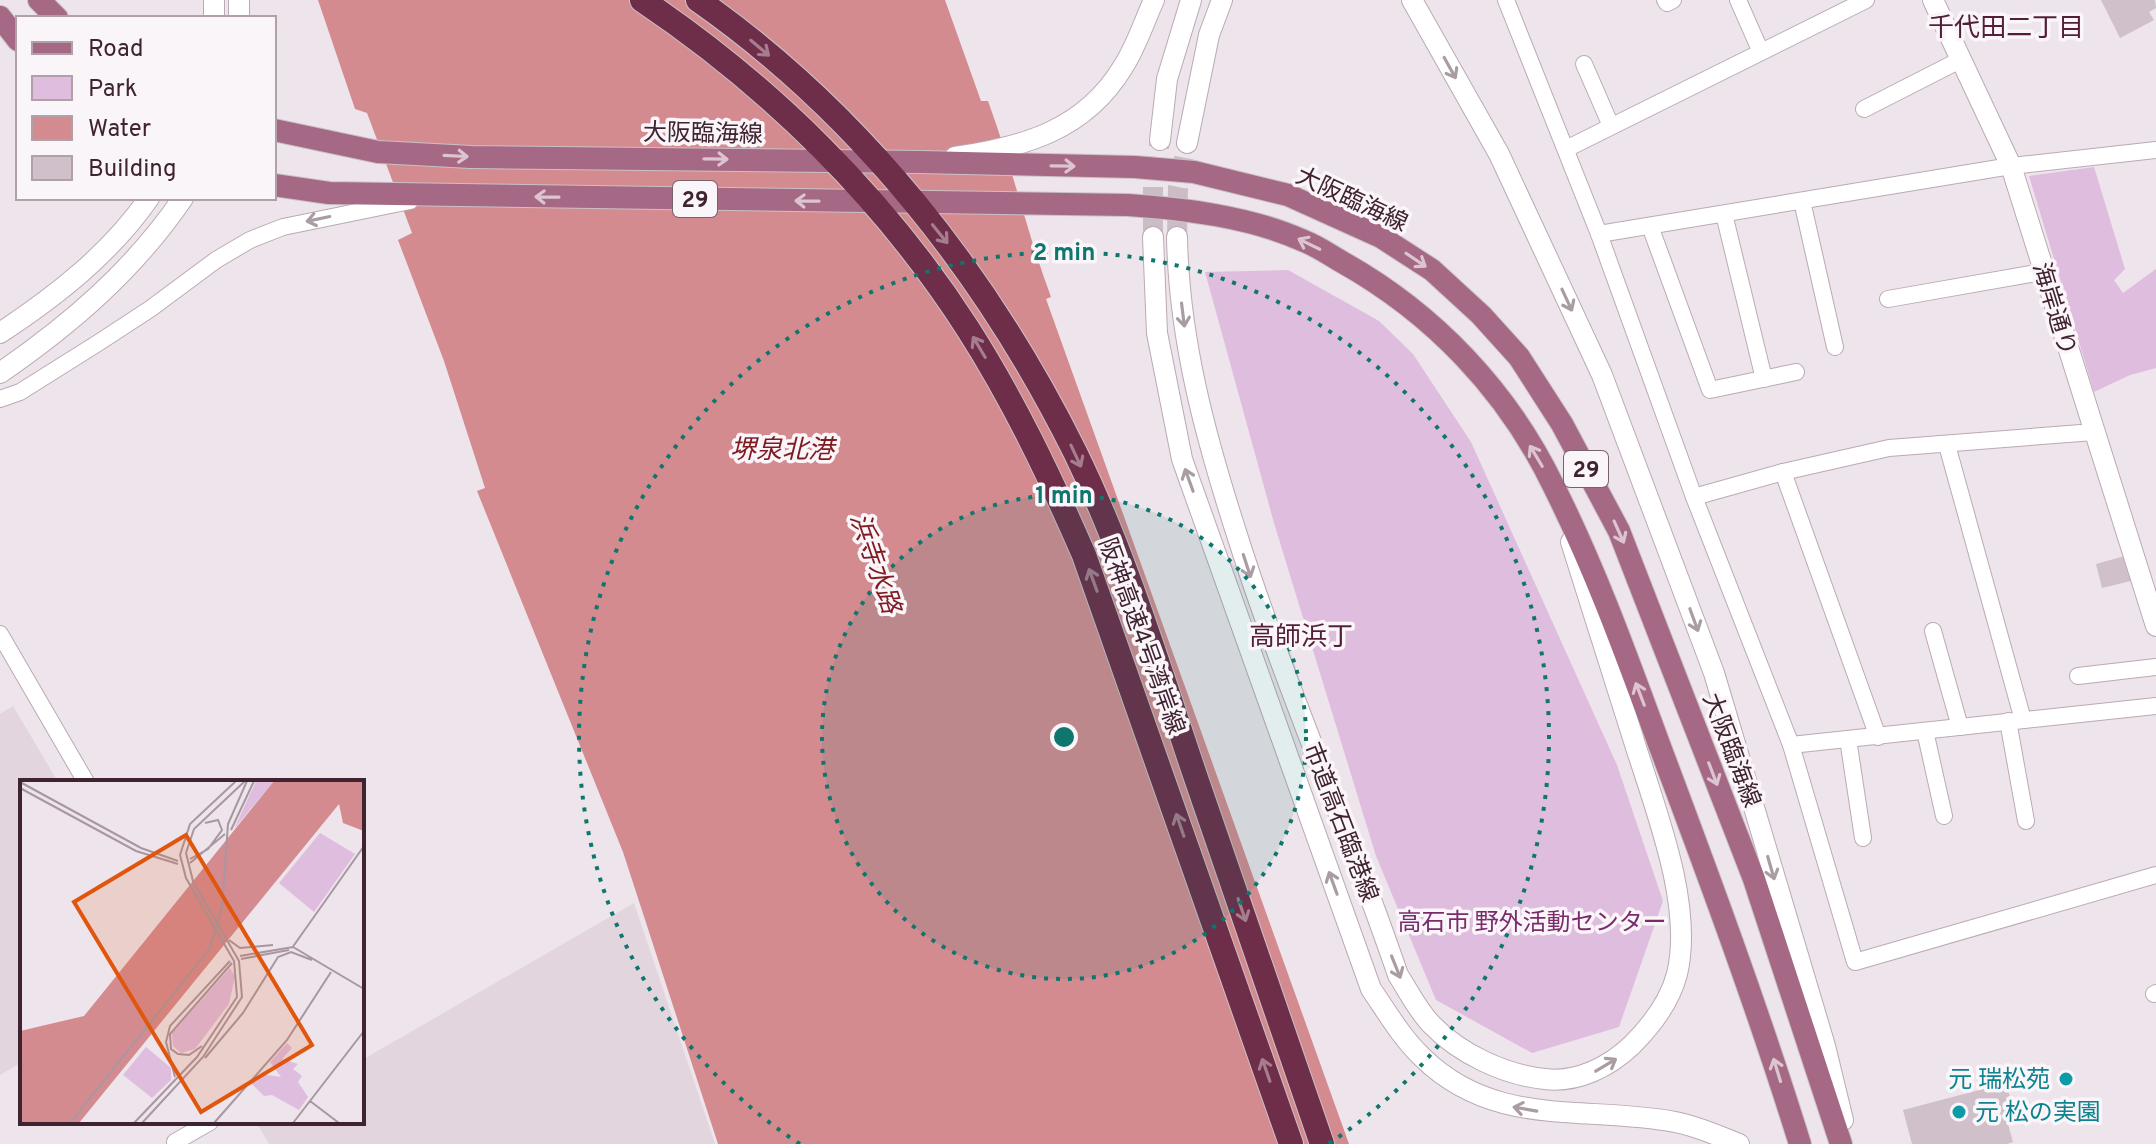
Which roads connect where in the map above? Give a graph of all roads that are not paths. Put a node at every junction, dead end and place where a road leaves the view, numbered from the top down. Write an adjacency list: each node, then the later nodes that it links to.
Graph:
1 (642, 0): 69 (highway, 阪神高速4号湾岸線, one-way to 1)
2 (698, 0): 70 (highway, 阪神高速4号湾岸線, one-way to 70)
3 (1154, 0): 25 (street)
4 (1191, 0): 21 (street)
5 (1222, 0): 22 (street)
6 (1412, 0): 74 (street, one-way to 74)
7 (1506, 0): 23 (street)
8 (1665, 0): 9 (street)
9 (1673, 0)
10 (1738, 0): 15 (street)
11 (1866, 0): 15 (street)
12 (1933, 0): 16 (street, 海岸通り)
13 (0, 17): 14 (main road)
14 (16, 37)
15 (1760, 50): 19 (street)
16 (1962, 59): 18 (street); 26 (street, 海岸通り)
17 (1584, 64): 19 (street)
18 (1864, 109)
19 (1611, 126): 23 (street)
20 (276, 130): 25 (main road, 大阪臨海線 / 29, one-way to 25)
21 (1160, 140)
22 (1187, 143)
23 (1566, 149): 34 (street)
24 (2156, 150): 26 (street)
25 (982, 158): 73 (main road, 大阪臨海線 / 29, one-way to 73)
26 (2011, 166): 31 (street); 45 (street, 海岸通り)
27 (276, 185): 28 (main road, 29)
28 (394, 199): 44 (street, one-way to 44); 48 (main road, 29, one-way to 28)
29 (147, 200): 39 (street)
30 (182, 200): 42 (street)
31 (1802, 201): 32 (street); 40 (street)
32 (1724, 214): 33 (street); 43 (street)
33 (1650, 226): 34 (street); 43 (street)
34 (1599, 234): 49 (street)
35 (1153, 237): 71 (street, 市道高石臨港線, one-way to 35)
36 (1177, 237): 48 (street, 市道高石臨港線, one-way to 48)
37 (2036, 273): 38 (street)
38 (1888, 299)
39 (0, 333)
40 (1835, 347)
41 (1796, 372): 43 (street)
42 (0, 373)
43 (1764, 379)
44 (0, 399)
45 (2094, 432): 46 (street); 50 (street, 海岸通り)
46 (1947, 445): 47 (street); 56 (street)
47 (1783, 472): 49 (street); 59 (street)
48 (1553, 483): 72 (main road, 29, one-way to 48)
49 (1694, 497): 61 (street)
50 (2156, 626)
51 (1933, 631): 57 (street)
52 (0, 634): 62 (street)
53 (2156, 667): 54 (street)
54 (2078, 676)
55 (2156, 706): 56 (street)
56 (2016, 720): 57 (street); 64 (street)
57 (1960, 727): 58 (street)
58 (1925, 731): 59 (street); 63 (street)
59 (1878, 737): 60 (street)
60 (1848, 739): 61 (street); 65 (street)
61 (1791, 745): 66 (street)
62 (85, 780)
63 (1944, 816)
64 (2026, 821)
65 (1863, 838)
66 (2156, 875)
67 (206, 1124): 68 (street)
68 (175, 1142)
69 (1291, 1144)
70 (1322, 1144)
71 (1739, 1144)
72 (1800, 1144)
73 (1841, 1144)
74 (1848, 1144)

